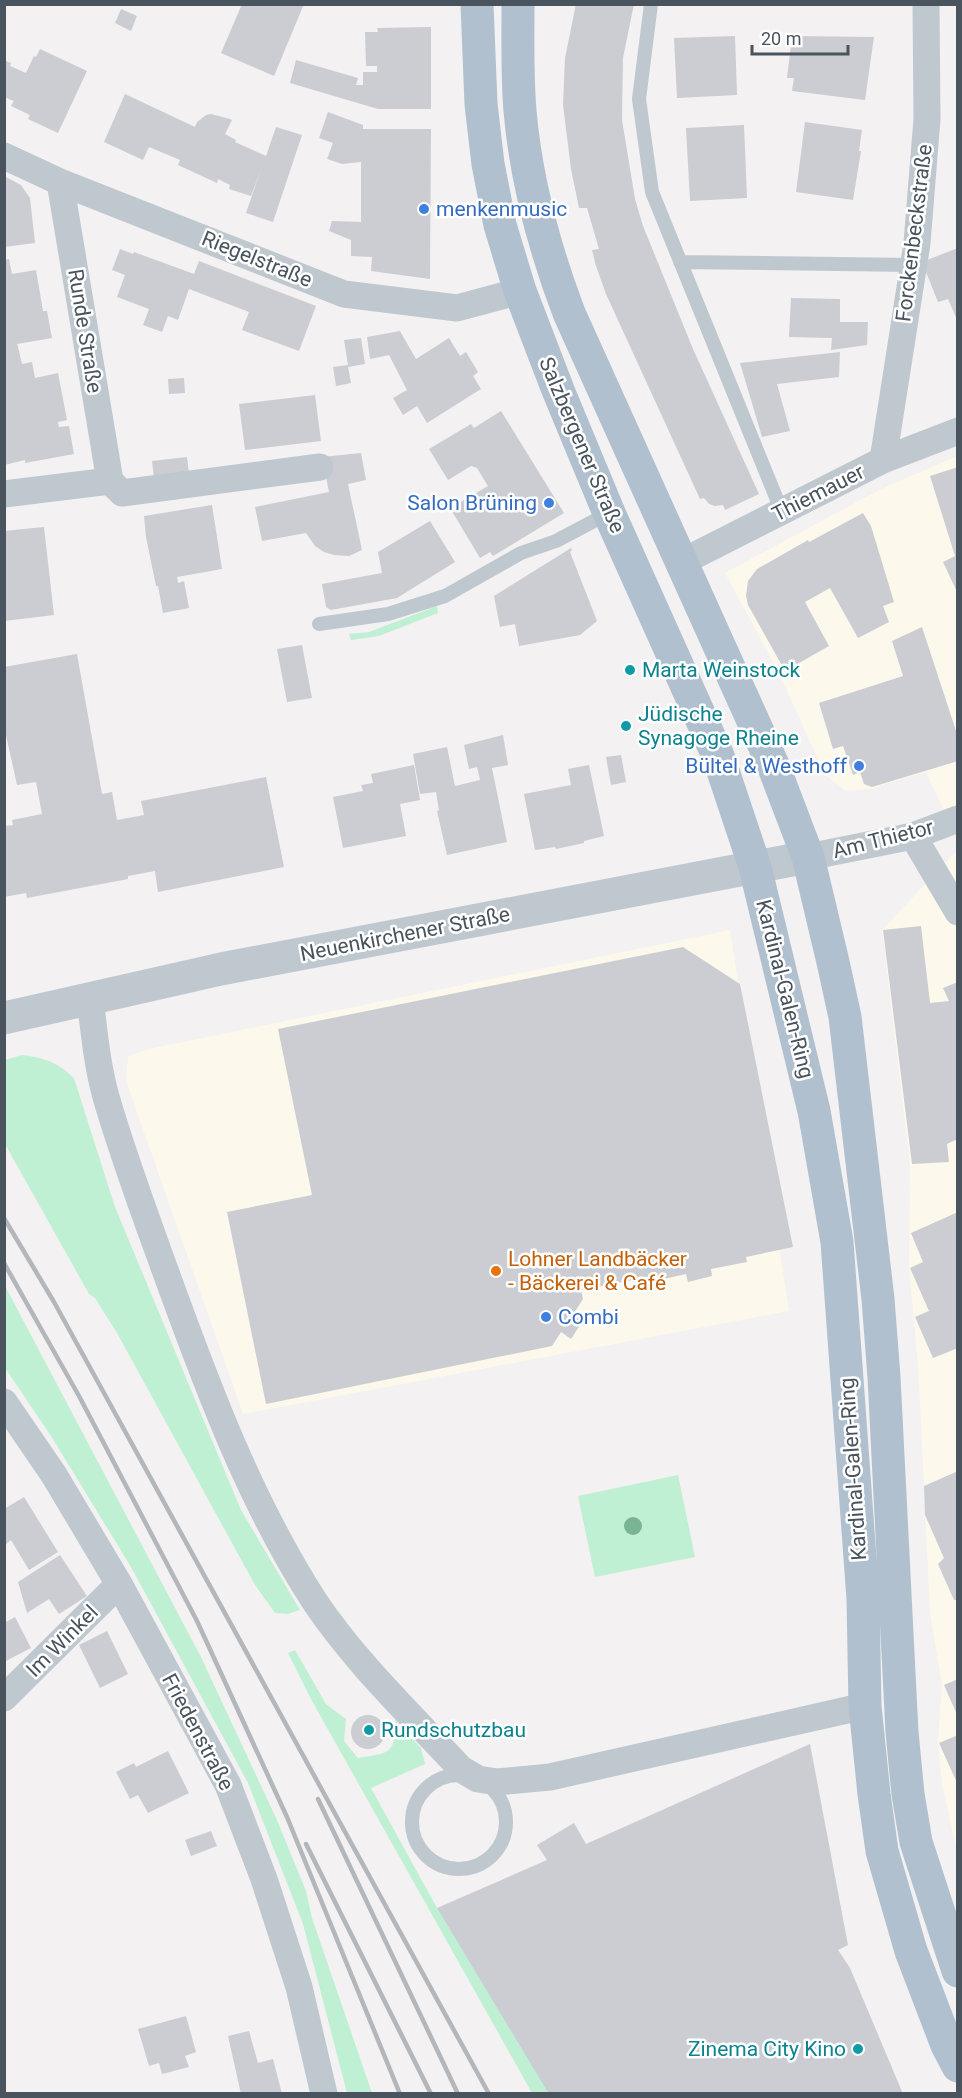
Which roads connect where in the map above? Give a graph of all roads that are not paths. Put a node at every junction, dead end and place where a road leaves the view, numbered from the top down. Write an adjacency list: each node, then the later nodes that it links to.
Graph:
1 (477, 4): 9 (main road, Salzbergener Straße)
2 (518, 4): 17 (main road, Salzbergener Straße)
3 (651, 4): 7 (lane)
4 (926, 4): 8 (street, Forckenbeckstraße)
5 (4, 156): 6 (street, Riegelstraße)
6 (60, 182): 9 (street, Riegelstraße); 13 (street, Runde Straße)
7 (680, 262): 8 (lane); 15 (lane)
8 (913, 265): 11 (street, Forckenbeckstraße)
9 (520, 291): 16 (main road, Salzbergener Straße)
10 (957, 431): 11 (street, Thiemauer)
11 (883, 460): 15 (street, Thiemauer)
12 (320, 467): 13 (street)
13 (110, 481): 14 (street)
14 (4, 494)
15 (782, 512): 17 (street, Thiemauer)
16 (609, 513): 18 (lane); 22 (main road, Salzbergener Straße)
17 (681, 562): 21 (main road, Salzbergener Straße)
18 (320, 624)
19 (957, 819): 20 (street, Am Thietor)
20 (913, 836): 21 (street, Am Thietor); 23 (street)
21 (808, 857): 22 (street, Neuenkirchener Straße); 31 (main road, Kardinal-Galen-Ring)
22 (755, 867): 24 (street, Neuenkirchener Straße); 29 (main road, Kardinal-Galen-Ring)
23 (957, 912)
24 (90, 998): 25 (street, Neuenkirchener Straße); 30 (street)
25 (4, 1018)
26 (4, 1402): 27 (street, Friedenstraße)
27 (119, 1584): 28 (street, Im Winkel); 33 (street, Friedenstraße)
28 (4, 1698)
29 (865, 1706): 30 (street); 32 (main road, Kardinal-Galen-Ring)
30 (478, 1779): 30 (lane)
31 (957, 1971)
32 (957, 2066)
33 (324, 2094)

